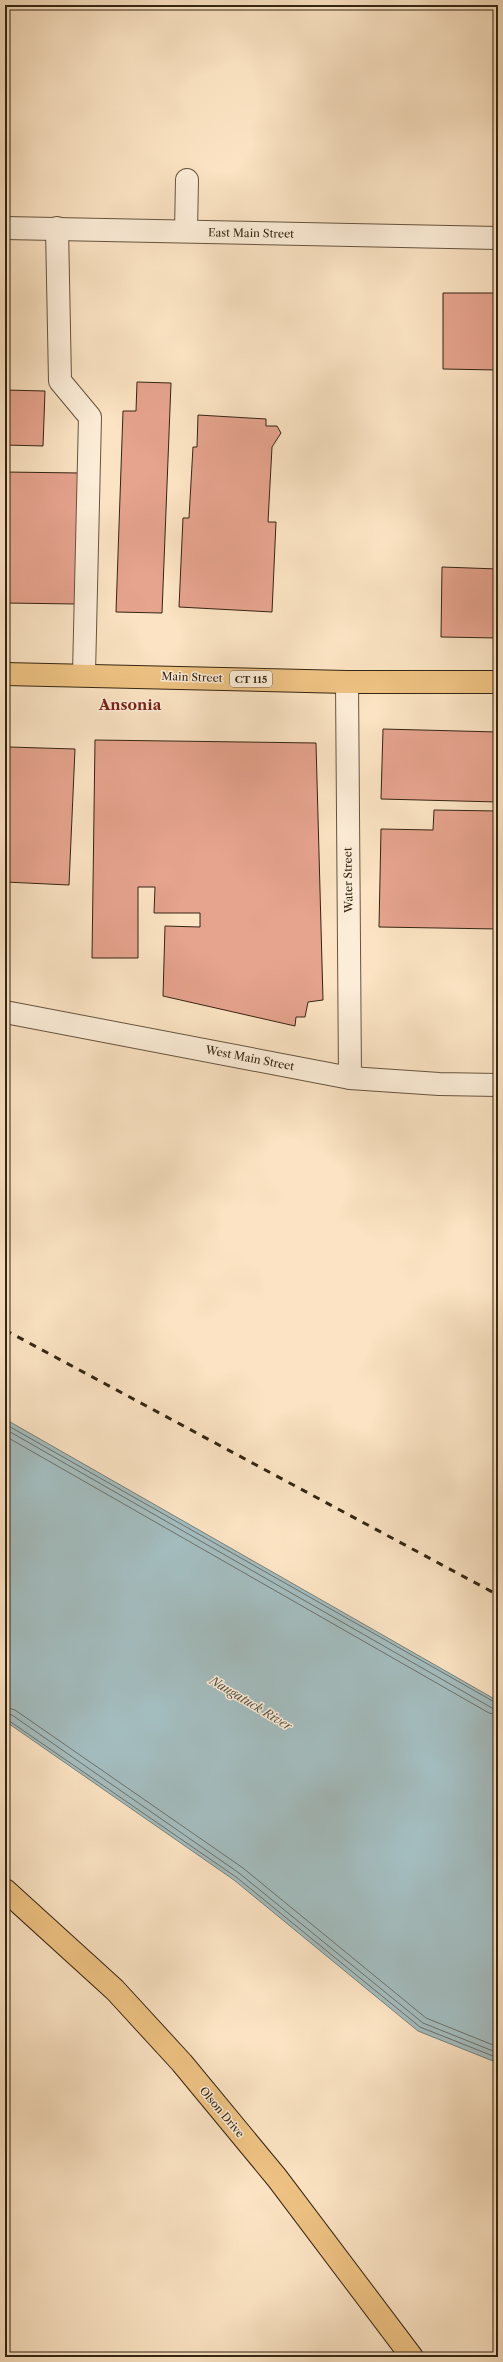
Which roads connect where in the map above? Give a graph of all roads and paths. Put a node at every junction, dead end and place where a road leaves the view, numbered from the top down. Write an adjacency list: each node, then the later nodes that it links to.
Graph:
1 (187, 180): 4 (street)
2 (5, 228): 3 (street, East Main Street)
3 (57, 228): 4 (street, East Main Street); 7 (street)
4 (186, 231): 5 (street, East Main Street)
5 (498, 238)
6 (5, 674): 7 (main road, Main Street / CT 115)
7 (84, 674): 8 (main road, Main Street / CT 115)
8 (347, 682): 9 (main road, Main Street / CT 115); 11 (street, Water Street)
9 (498, 682)
10 (5, 1012): 11 (street, West Main Street)
11 (350, 1078): 12 (street, West Main Street)
12 (498, 1085)
13 (5, 1890): 14 (main road, Olson Drive)
14 (412, 2357)

